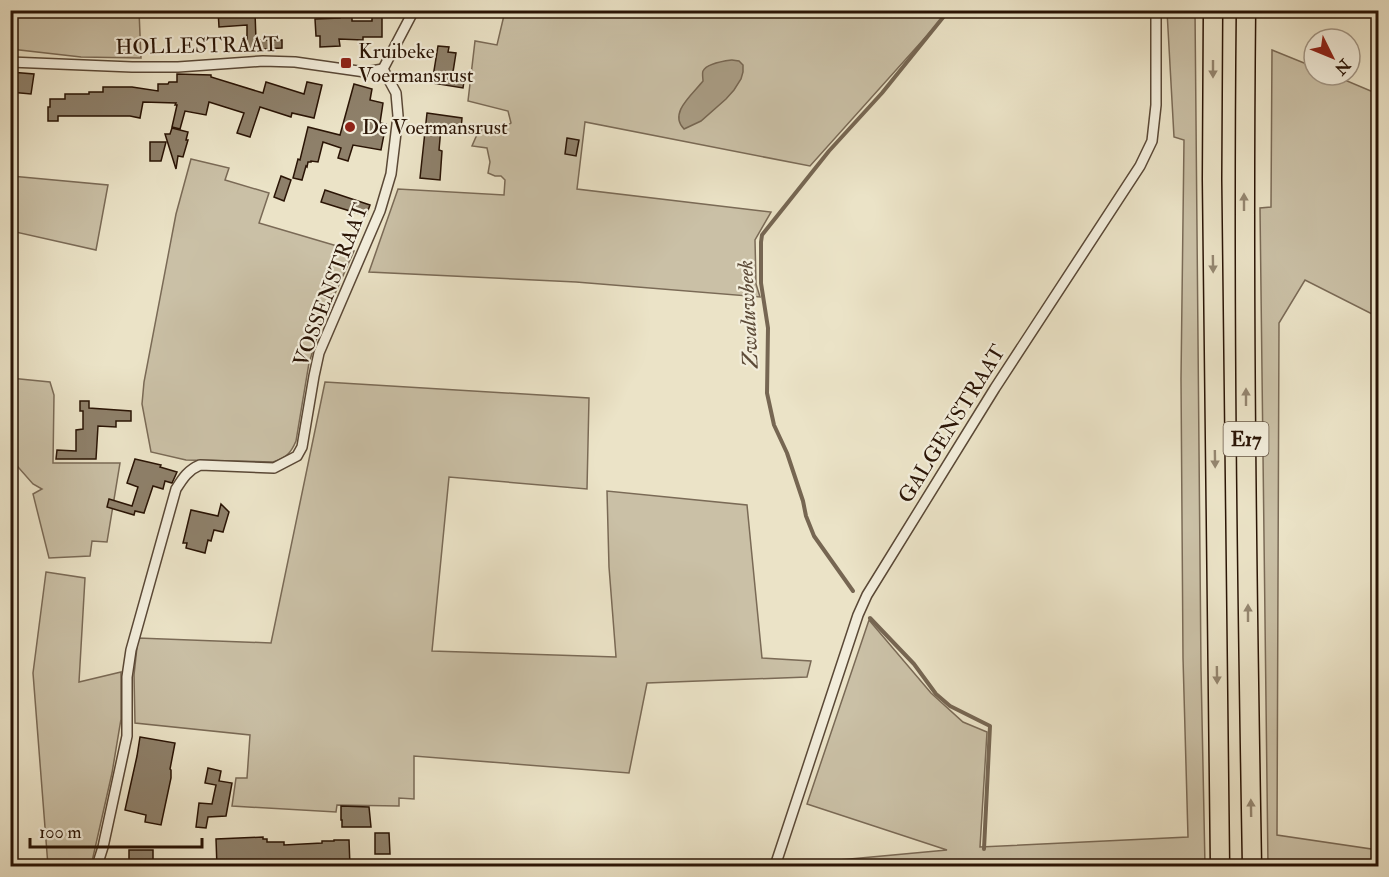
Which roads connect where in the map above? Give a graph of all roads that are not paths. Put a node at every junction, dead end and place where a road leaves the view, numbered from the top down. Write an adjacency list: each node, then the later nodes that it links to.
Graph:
1 (414, 10): 6 (street)
2 (1156, 10): 8 (street, GALGENSTRAAT)
3 (1213, 10): 9 (highway, E17, one-way to 9)
4 (1246, 10): 10 (highway, E17, one-way to 4)
5 (10, 62): 6 (street, HOLLESTRAAT)
6 (383, 69): 7 (street, VOSSENSTRAAT)
7 (97, 867)
8 (775, 867)
9 (1220, 867)
10 (1252, 867)

